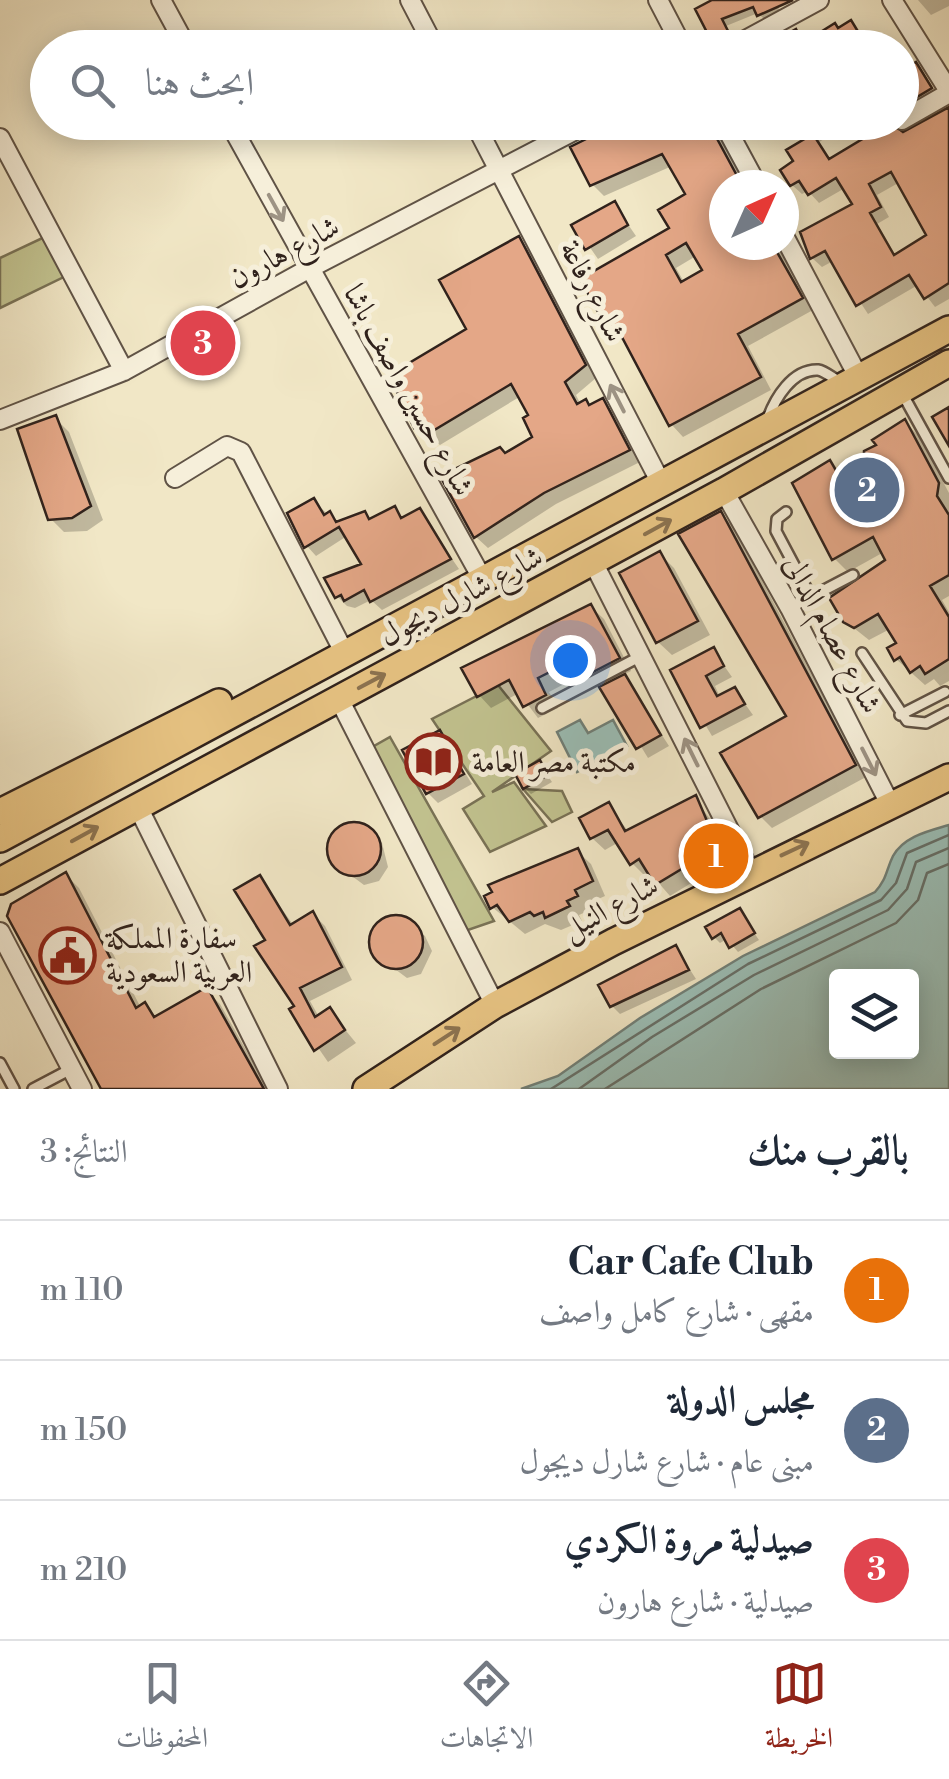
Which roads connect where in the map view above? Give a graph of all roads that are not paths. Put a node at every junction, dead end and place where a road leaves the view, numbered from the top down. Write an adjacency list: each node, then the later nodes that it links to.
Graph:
1 (161, 0): 6 (street)
2 (410, 0): 7 (street)
3 (658, 0): 8 (street)
4 (819, 0): 9 (street)
5 (892, 0): 10 (street)
6 (177, 30)
7 (426, 30)
8 (674, 30)
9 (764, 30)
10 (911, 30)
11 (919, 44): 12 (street)
12 (949, 92): 13 (street)
13 (919, 110)
14 (0, 138): 25 (street)
15 (239, 140): 22 (street, شارع حسين واصف باشا, one-way to 22)
16 (483, 140): 20 (street, شارع رفاعة)
17 (557, 140): 20 (street, شارع هارون)
18 (733, 140): 19 (street)
19 (749, 170)
20 (499, 171): 22 (street, شارع هارون); 31 (street, شارع رفاعة, one-way to 20)
21 (795, 260): 26 (street)
22 (310, 268): 25 (street, شارع هارون); 36 (street, شارع حسين واصف باشا)
23 (949, 329): 26 (main road, شارع شارل ديجول)
24 (949, 363): 27 (main road, شارع شارل ديجول)
25 (124, 371): 28 (street, شارع هارون)
26 (853, 381): 31 (main road, شارع شارل ديجول)
27 (900, 391): 30 (lane); 32 (main road, شارع شارل ديجول)
28 (0, 420)
29 (175, 478): 40 (street)
30 (949, 478)
31 (662, 484): 36 (main road, شارع شارل ديجول)
32 (724, 491): 34 (main road, شارع شارل ديجول, one-way to 32); 38 (street, شارع عصام الدالى)
33 (786, 512): 37 (lane)
34 (593, 562): 41 (street); 44 (main road, شارع شارل ديجول, one-way to 34)
35 (853, 575): 37 (lane)
36 (483, 580): 40 (main road, شارع شارل ديجول)
37 (811, 598): 38 (lane)
38 (790, 608): 49 (street, شارع عصام الدالى, one-way to 49)
39 (862, 653): 47 (lane)
40 (346, 654): 42 (main road, شارع شارل ديجول)
41 (643, 654): 45 (lane); 53 (street, one-way to 41)
42 (320, 667): 51 (main road, شارع شارل ديجول); 52 (main road, شارع شارل ديجول)
43 (947, 690): 46 (lane); 47 (lane)
44 (339, 699): 50 (main road, شارع شارل ديجول); 56 (street)
45 (542, 708)
46 (949, 710): 47 (lane)
47 (900, 715)
48 (949, 777): 49 (main road, شارع النيل)
49 (890, 804): 53 (main road, شارع النيل, one-way to 49)
50 (137, 805): 54 (main road, شارع شارل ديجول, one-way to 50); 62 (street)
51 (0, 812)
52 (0, 840)
53 (750, 871): 56 (main road, شارع النيل)
54 (0, 881)
55 (0, 932): 58 (street)
56 (495, 1005): 63 (main road, شارع النيل, one-way to 56)
57 (0, 1062): 59 (lane)
58 (71, 1069): 60 (lane); 61 (street)
59 (14, 1089)
60 (33, 1089)
61 (82, 1089)
62 (278, 1089)
63 (366, 1089)

